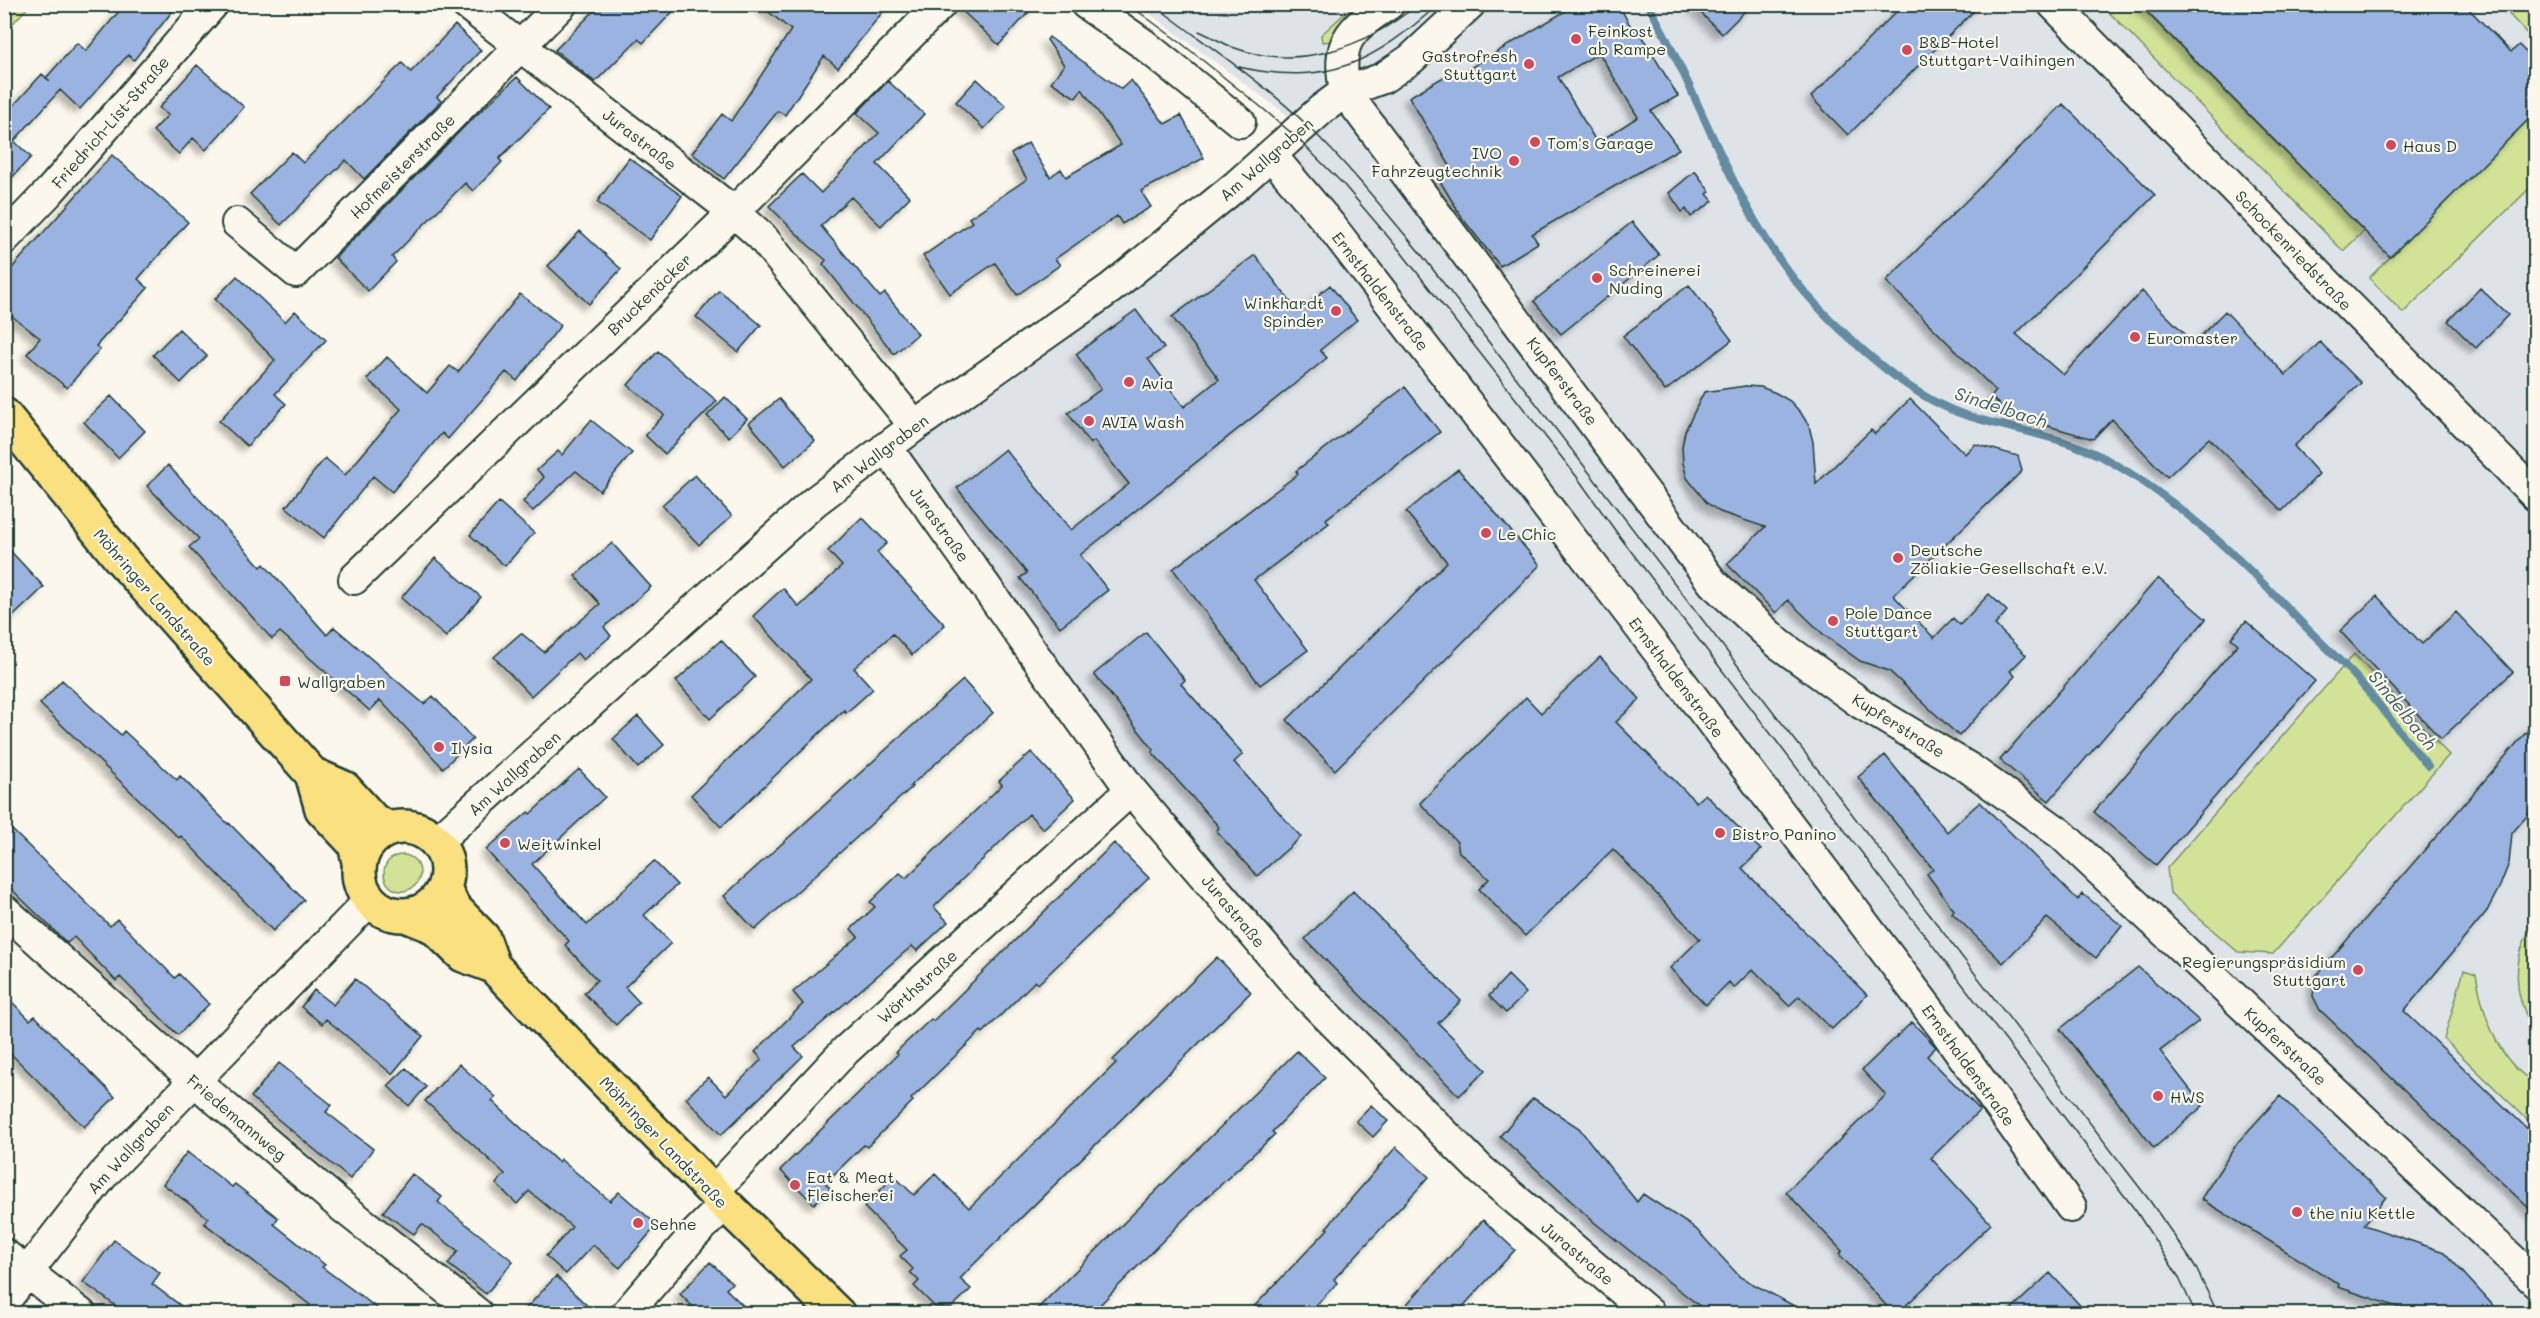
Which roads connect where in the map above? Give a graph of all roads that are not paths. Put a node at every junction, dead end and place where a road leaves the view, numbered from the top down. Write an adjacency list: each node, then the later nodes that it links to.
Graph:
1 (213, 4): 15 (street, Friedrich-List-Straße)
2 (466, 4): 9 (street, Jurastraße)
3 (562, 4): 9 (street, Hofmeisterstraße)
4 (941, 4): 13 (street, Bruckenäcker)
5 (1086, 4): 11 (street)
6 (1389, 4): 10 (street)
7 (1470, 4): 10 (street, Am Wallgraben)
8 (2054, 4): 19 (street, Schockenriedstraße)
9 (520, 47): 13 (street, Jurastraße); 14 (street, Hofmeisterstraße)
10 (1345, 92): 12 (street, Am Wallgraben); 35 (street, Kupferstraße)
11 (1240, 122)
12 (1271, 156): 17 (street, Am Wallgraben); 33 (street, Ernsthaldenstraße)
13 (734, 212): 17 (street, Jurastraße); 20 (street, Bruckenäcker)
14 (237, 223)
15 (4, 239)
16 (4, 415): 21 (main road, Möhringer Landstraße)
17 (915, 426): 18 (street, Am Wallgraben)
18 (886, 447): 22 (street, Jurastraße); 24 (street, Am Wallgraben)
19 (2535, 496)
20 (354, 579)
21 (312, 774): 23 (main road, Möhringer Landstraße); 25 (main road, Möhringer Landstraße)
22 (1131, 790): 32 (street, Wörthstraße); 41 (street, Jurastraße)
23 (390, 829): 24 (main road); 25 (main road)
24 (436, 842): 26 (main road)
25 (359, 862): 27 (main road, Möhringer Landstraße)
26 (444, 888): 29 (main road); 30 (main road, Möhringer Landstraße)
27 (369, 901): 29 (main road, Möhringer Landstraße); 31 (street, Am Wallgraben)
28 (4, 910): 31 (street, Friedemannweg)
29 (408, 915): 30 (main road, Möhringer Landstraße)
30 (493, 966): 32 (main road, Möhringer Landstraße)
31 (194, 1080): 34 (street, Am Wallgraben); 38 (street, Friedemannweg)
32 (719, 1198): 39 (street, Wörthstraße); 40 (main road, Möhringer Landstraße)
33 (2071, 1207)
34 (15, 1262): 36 (street, Am Wallgraben); 37 (street)
35 (2535, 1282)
36 (4, 1302)
37 (81, 1314)
38 (478, 1314)
39 (626, 1314)
40 (838, 1314)
41 (1650, 1314)

